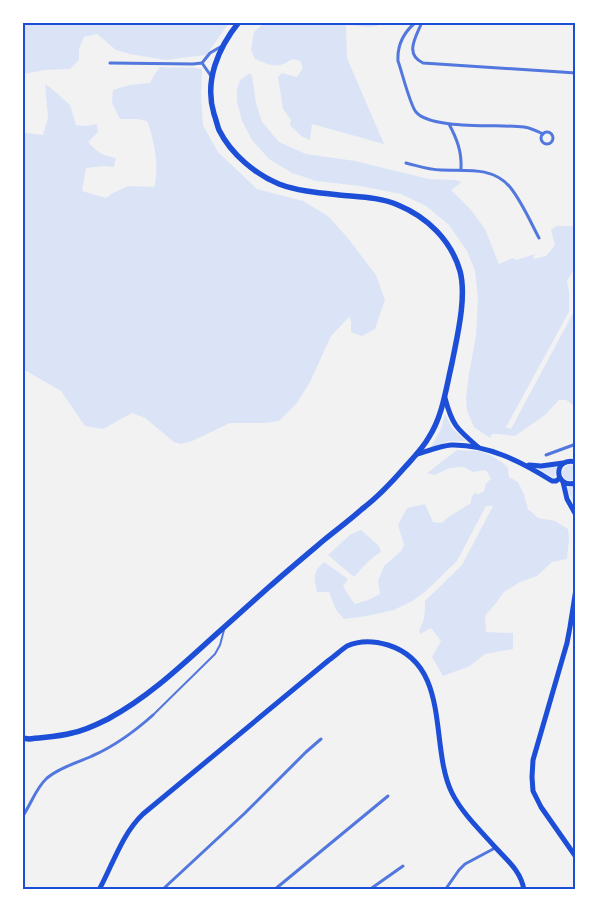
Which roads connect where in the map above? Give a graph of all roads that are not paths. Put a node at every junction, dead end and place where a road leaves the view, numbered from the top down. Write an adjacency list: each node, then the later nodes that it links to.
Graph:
1 (239, 22): 4 (highway)
2 (416, 22): 9 (street)
3 (422, 22): 7 (street)
4 (223, 45): 6 (street); 8 (highway)
5 (110, 63): 6 (street)
6 (202, 63): 8 (street)
7 (576, 74)
8 (212, 77): 14 (highway)
9 (449, 124): 10 (street); 12 (street)
10 (542, 134): 10 (street)
11 (406, 163): 12 (street)
12 (462, 169): 13 (street)
13 (539, 238)
14 (444, 397): 16 (main road); 17 (highway)
15 (576, 444): 18 (street)
16 (479, 447): 17 (main road); 21 (main road)
17 (417, 454): 26 (highway)
18 (546, 455)
19 (576, 455): 20 (main road)
20 (570, 462): 21 (main road); 22 (main road)
21 (524, 464): 22 (main road)
22 (561, 480): 23 (main road); 24 (main road)
23 (576, 483)
24 (576, 515)
25 (576, 589): 33 (main road)
26 (226, 625): 27 (lane); 28 (highway)
27 (153, 715): 31 (street)
28 (22, 738)
29 (321, 740): 36 (street)
30 (388, 796): 37 (street)
31 (22, 817)
32 (495, 848): 35 (main road); 39 (street); 40 (main road)
33 (576, 857)
34 (403, 866): 38 (street)
35 (99, 890)
36 (162, 890)
37 (274, 890)
38 (369, 890)
39 (445, 890)
40 (524, 890)

